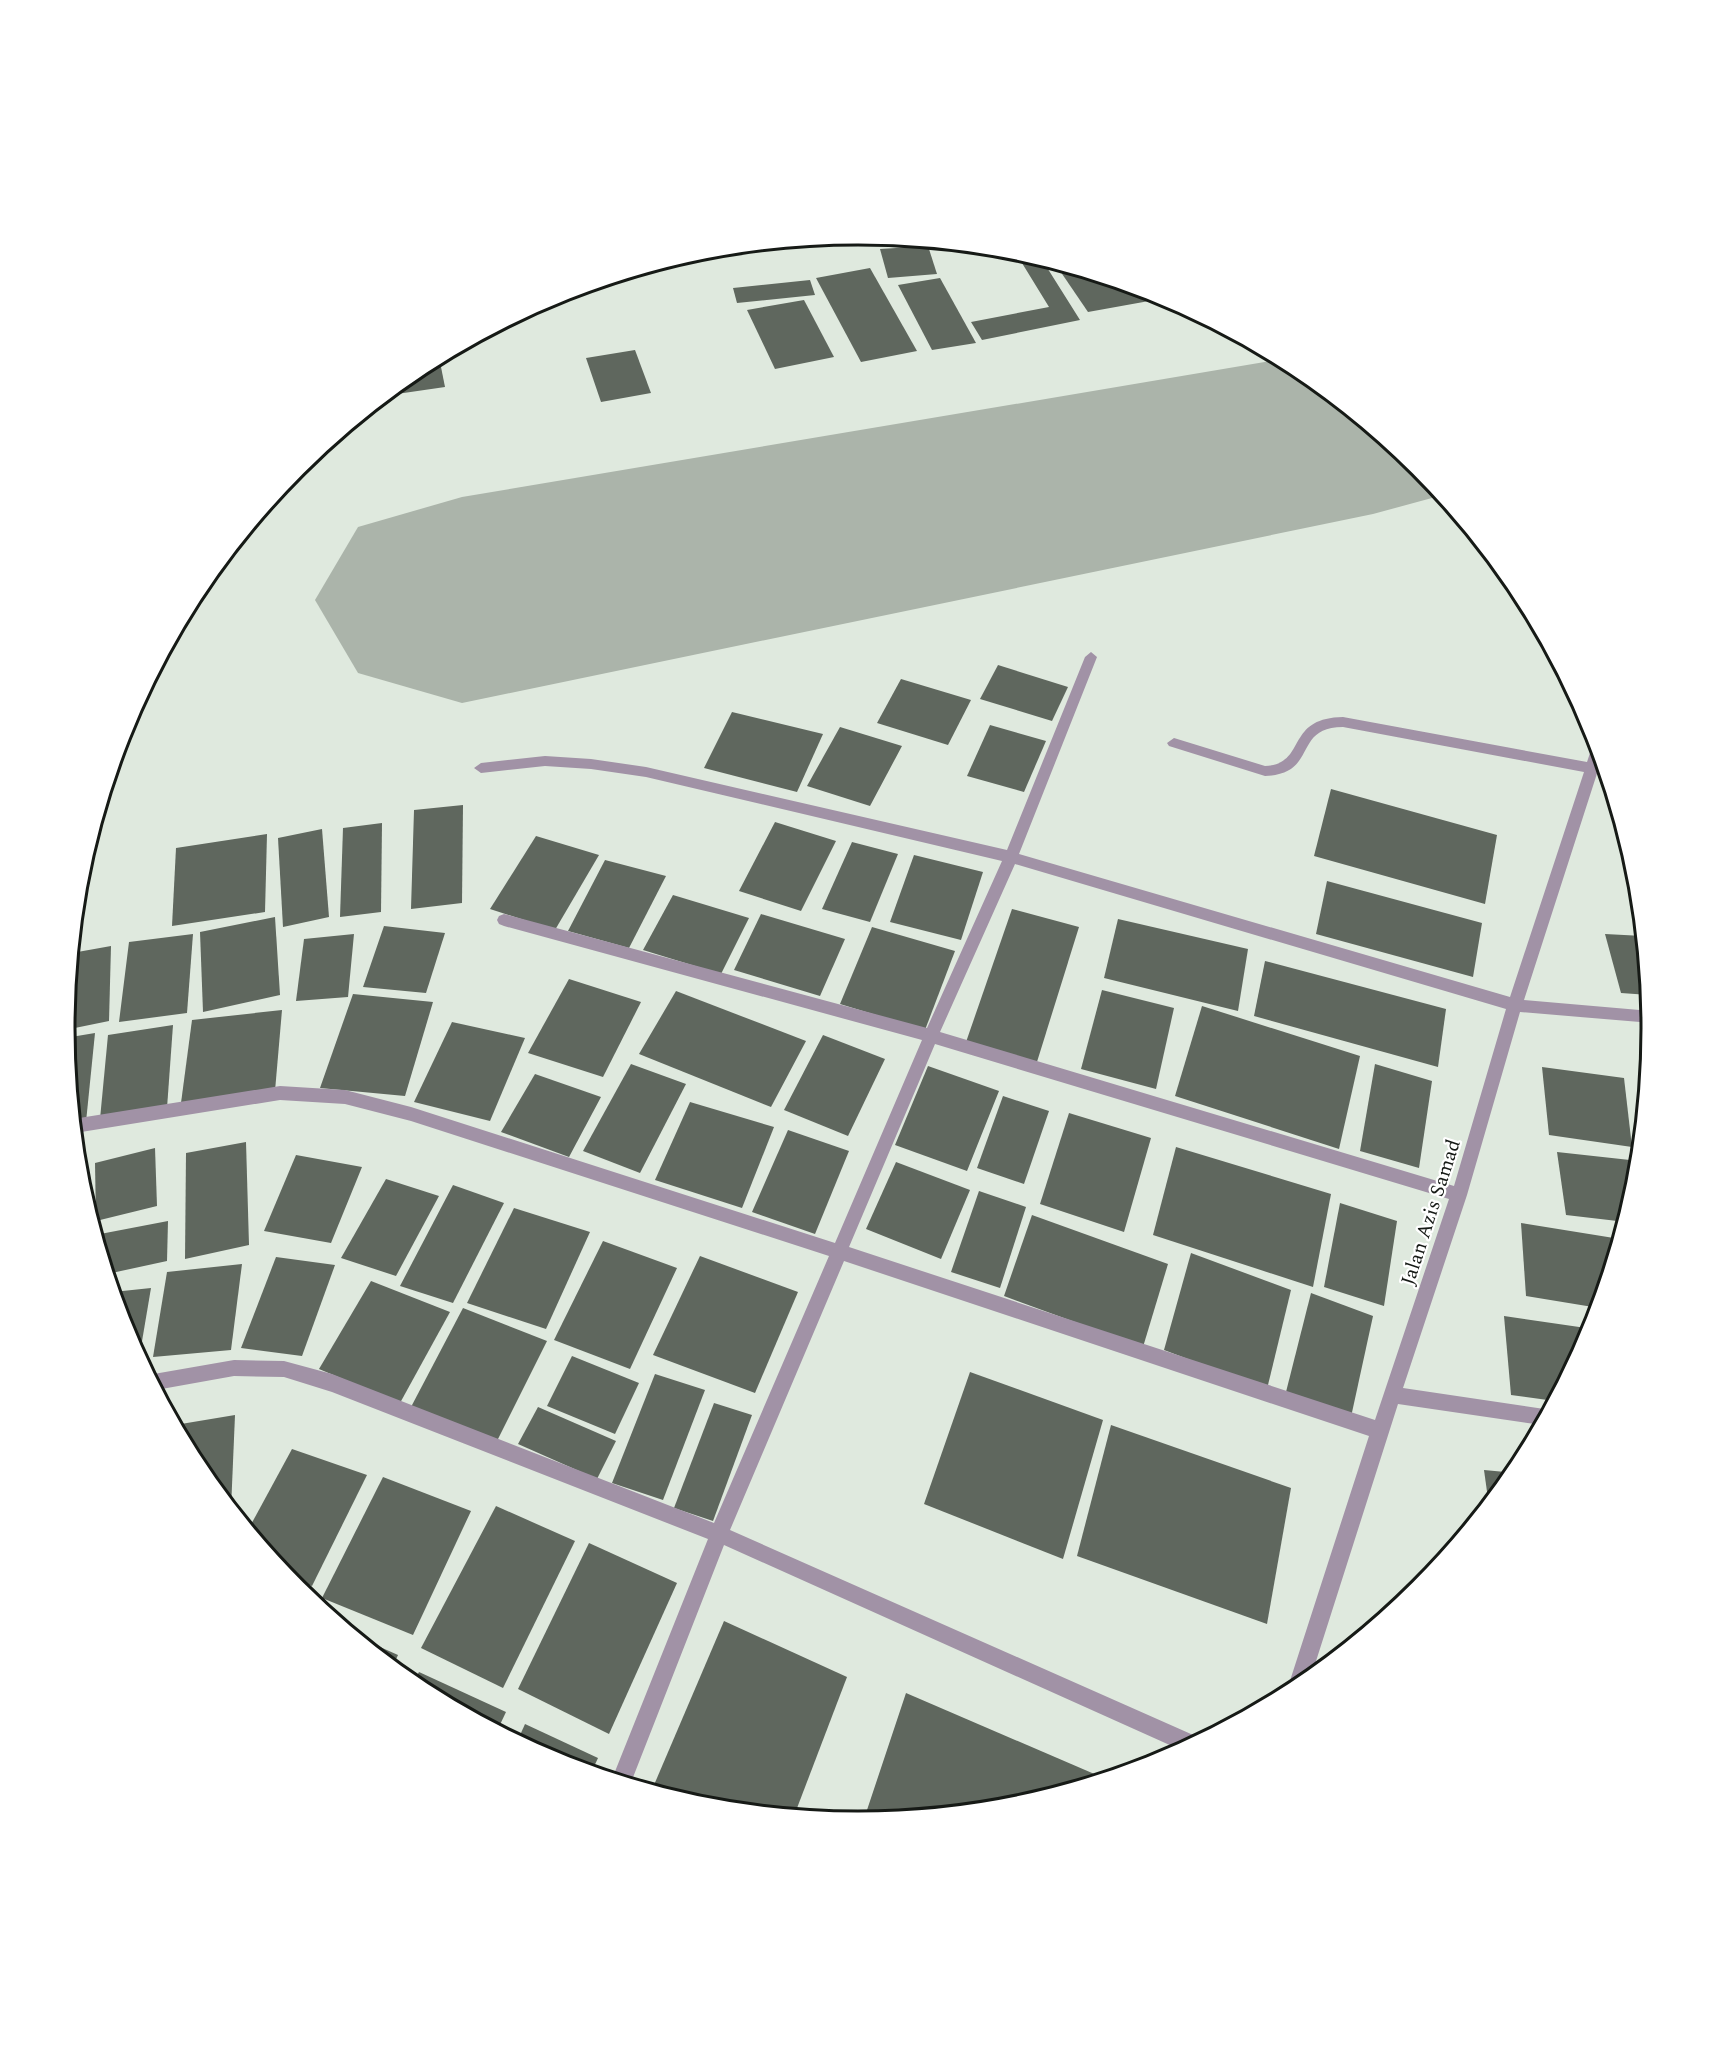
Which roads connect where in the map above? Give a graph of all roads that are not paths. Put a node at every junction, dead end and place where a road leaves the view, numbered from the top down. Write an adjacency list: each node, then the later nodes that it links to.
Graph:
1 (1091, 657): 6 (street)
2 (1174, 743): 5 (street)
3 (1594, 761): 5 (street, Jalan Azis Samad)
4 (481, 768): 6 (street)
5 (1592, 768): 8 (street, Jalan Azis Samad)
6 (1011, 857): 8 (street); 10 (street)
7 (504, 920): 10 (street)
8 (1515, 1005): 9 (street); 12 (street, Jalan Azis Samad)
9 (1642, 1016)
10 (931, 1036): 12 (street); 13 (street)
11 (81, 1125): 13 (street)
12 (1459, 1195): 15 (street, Jalan Azis Samad)
13 (840, 1252): 17 (street); 18 (street)
14 (159, 1381): 18 (street)
15 (1392, 1395): 16 (street); 17 (street, Jalan Azis Samad)
16 (1540, 1415)
17 (1380, 1431): 19 (street, Jalan Azis Samad)
18 (719, 1534): 20 (street); 21 (street)
19 (1302, 1674)
20 (1182, 1741)
21 (624, 1775)

